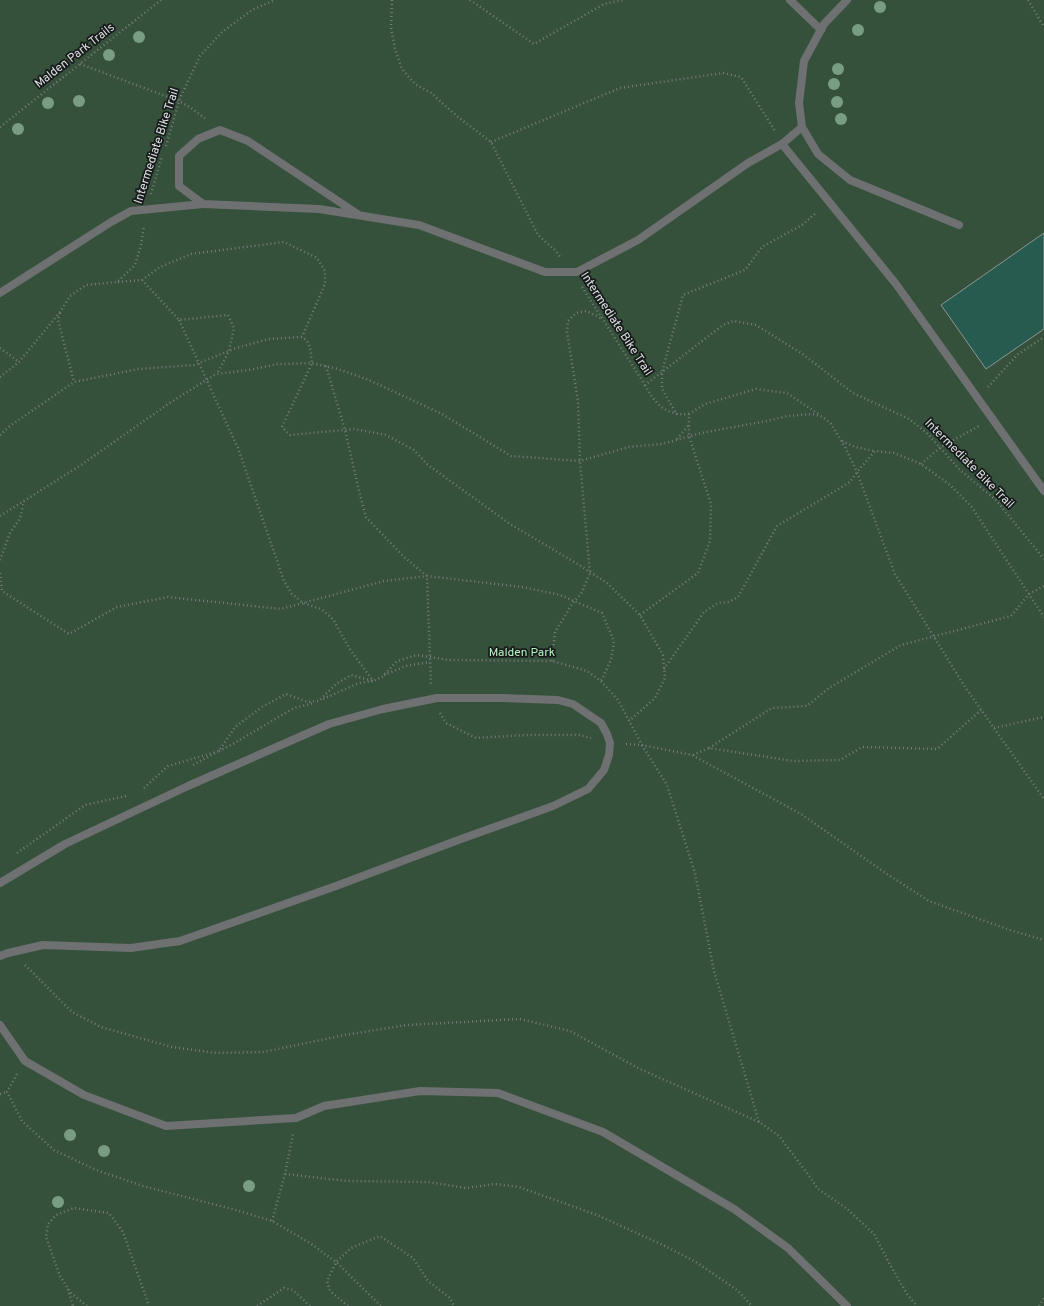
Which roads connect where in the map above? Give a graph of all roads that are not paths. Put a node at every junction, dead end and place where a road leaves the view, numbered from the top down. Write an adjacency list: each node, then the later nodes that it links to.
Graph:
1 (790, 0): 3 (lane)
2 (847, 0): 3 (lane)
3 (821, 30): 4 (lane)
4 (802, 128): 5 (lane); 8 (lane)
5 (782, 144): 7 (lane); 10 (lane)
6 (203, 204): 7 (lane); 7 (lane); 9 (lane)
7 (359, 215)
8 (959, 225)
9 (0, 293)
10 (1044, 491)
11 (0, 883): 12 (lane)
12 (0, 956)
13 (0, 1024): 14 (lane)
14 (847, 1306)

